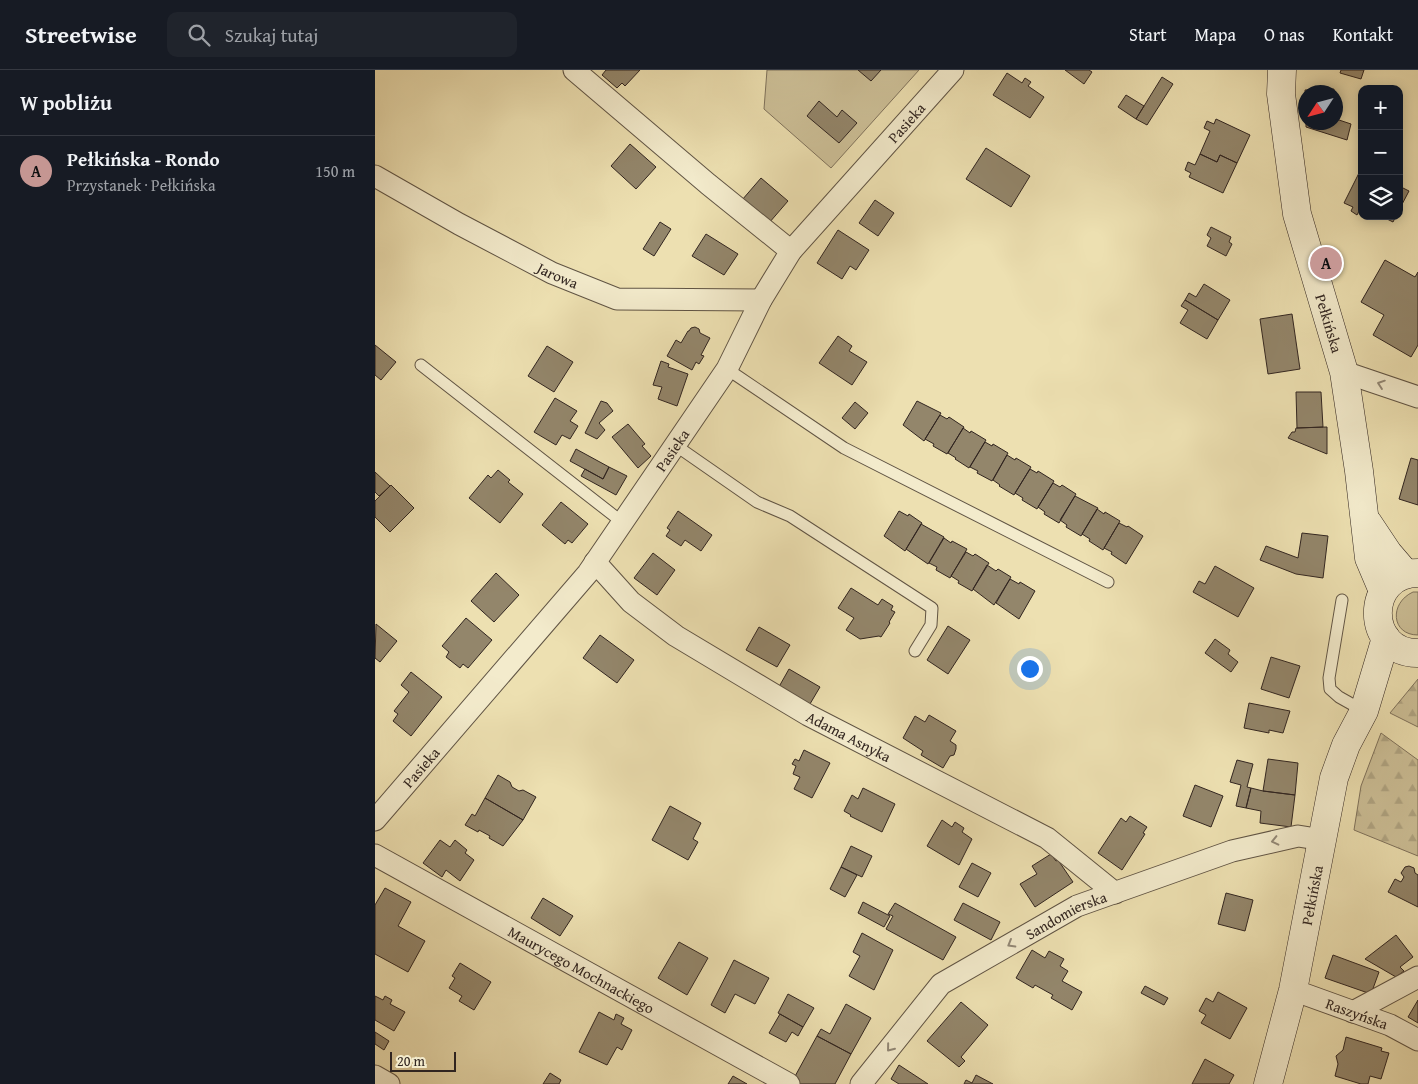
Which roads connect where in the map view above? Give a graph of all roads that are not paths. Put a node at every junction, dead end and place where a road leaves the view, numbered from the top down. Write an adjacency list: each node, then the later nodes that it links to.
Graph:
1 (574, 70): 5 (street)
2 (1282, 70): 9 (street, Pełkińska)
3 (944, 73): 5 (street, Pasieka)
4 (375, 176): 6 (street, Jarowa)
5 (791, 251): 6 (street, Pasieka)
6 (761, 300): 8 (street, Pasieka)
7 (421, 365): 13 (lane)
8 (727, 369): 11 (street, Pasieka); 16 (lane)
9 (1344, 372): 10 (street, one-way to 9); 12 (street, Pełkińska)
10 (1418, 397)
11 (675, 445): 13 (street, Pasieka); 20 (lane)
12 (1365, 517): 15 (street, Pełkińska); 17 (street, Pełkińska)
13 (622, 522): 14 (street, Pasieka)
14 (595, 562): 23 (street, Pasieka); 26 (street, Adama Asnyka)
15 (1412, 574): 17 (street)
16 (1108, 582)
17 (1383, 592): 19 (street)
18 (1342, 600): 22 (lane)
19 (1386, 638): 21 (street); 22 (street, Pełkińska)
20 (915, 651)
21 (1415, 653): 22 (street, Pełkińska)
22 (1364, 711): 24 (street, Pełkińska)
23 (375, 820)
24 (1323, 840): 26 (street, Sandomierska, one-way to 26); 28 (street, Pełkińska)
25 (375, 855): 33 (street, Maurycego Mochnackiego)
26 (1115, 893): 34 (street, Sandomierska, one-way to 34)
27 (1418, 976): 29 (street)
28 (1293, 990): 29 (street, Raszyńska); 35 (street, Pełkińska)
29 (1353, 1012): 30 (street, Raszyńska)
30 (1418, 1040)
31 (375, 1076): 32 (street)
32 (389, 1084)
33 (789, 1084)
34 (861, 1084)
35 (1268, 1084)

